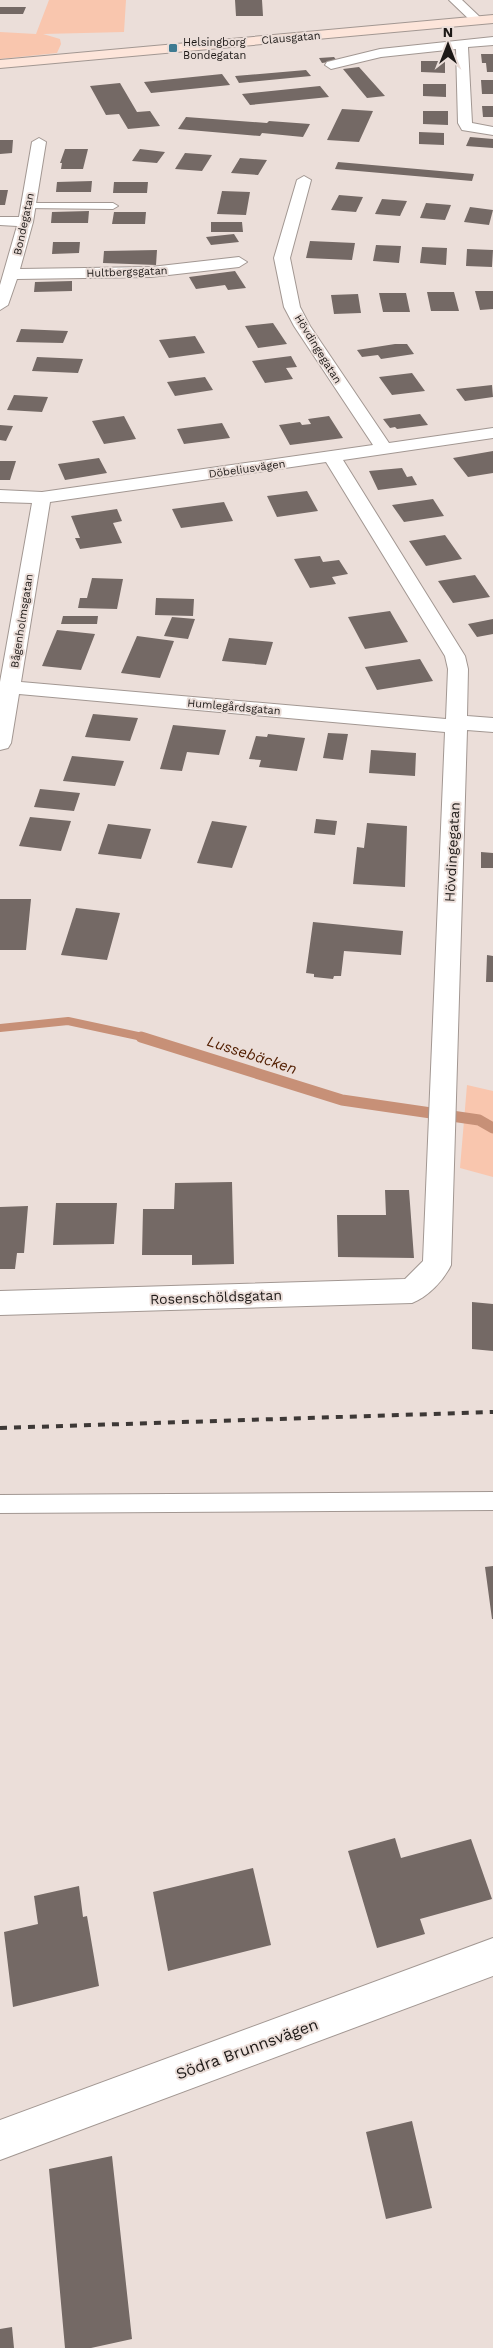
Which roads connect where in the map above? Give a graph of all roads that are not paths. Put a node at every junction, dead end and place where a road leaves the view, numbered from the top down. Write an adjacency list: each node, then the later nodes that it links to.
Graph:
1 (455, 0): 3 (street)
2 (493, 19): 3 (main road, Clausgatan)
3 (477, 20): 6 (main road, Clausgatan)
4 (493, 41): 5 (street)
5 (462, 44): 7 (street); 8 (street)
6 (0, 64)
7 (331, 65)
8 (493, 131)
9 (39, 142): 11 (street, Bondegatan)
10 (304, 180): 19 (street, Hövdingegatan)
11 (28, 206): 12 (lane); 14 (street, Bondegatan)
12 (113, 206)
13 (0, 221): 14 (street)
14 (26, 222): 16 (street, Bondegatan)
15 (240, 262): 16 (street, Hultbergsgatan)
16 (13, 274): 17 (street, Bondegatan)
17 (0, 304)
18 (493, 433): 19 (street, Döbeliusvägen)
19 (384, 449): 20 (street, Döbeliusvägen)
20 (332, 457): 22 (street, Döbeliusvägen); 24 (street, Hövdingegatan)
21 (0, 496): 22 (street, Döbeliusvägen)
22 (42, 498): 23 (street, Bågenholmsgatan)
23 (11, 687): 24 (street, Humlegårdsgatan); 26 (street, Bågenholmsgatan)
24 (458, 724): 25 (street, Humlegårdsgatan); 27 (street, Hövdingegatan)
25 (493, 725)
26 (0, 743)
27 (426, 1278): 28 (street, Rosenschöldsgatan)
28 (0, 1303)
29 (493, 1502): 30 (lane)
30 (0, 1504)
31 (493, 1957): 32 (street, Södra Brunnsvägen)
32 (0, 2140)

